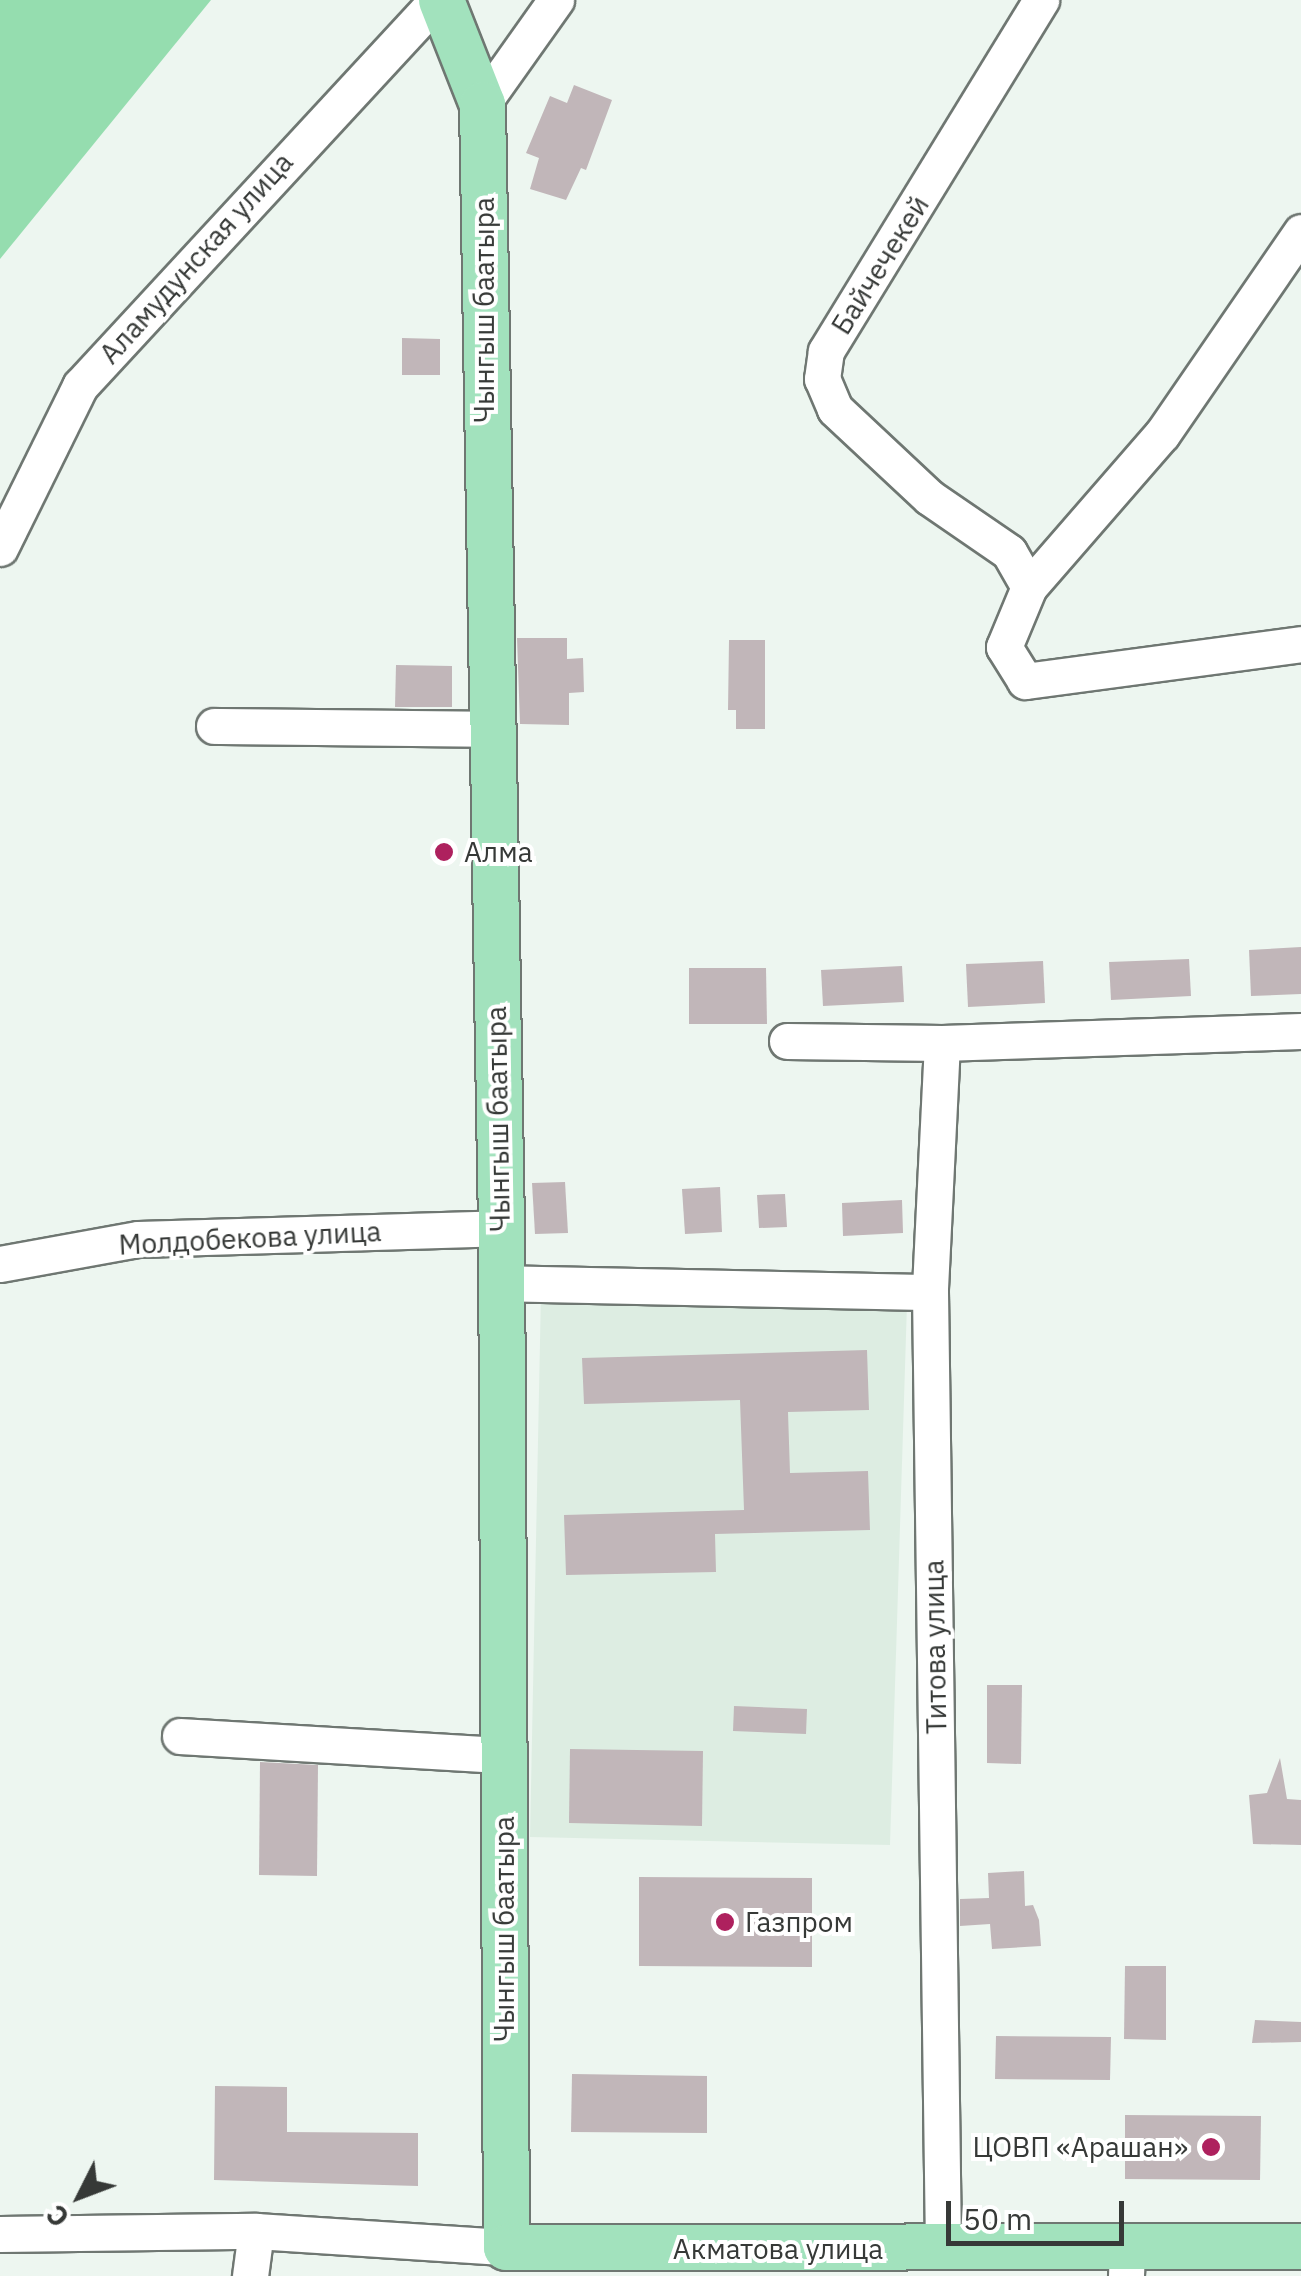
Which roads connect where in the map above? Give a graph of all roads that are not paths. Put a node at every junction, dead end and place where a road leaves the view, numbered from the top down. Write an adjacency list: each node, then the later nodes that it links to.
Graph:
1 (439, 0): 4 (main road, Чынгыш баатыра); 6 (street, Аламудунская улица)
2 (556, 0): 4 (street)
3 (1041, 0): 7 (street, Байчечекей)
4 (482, 104): 10 (main road, Чынгыш баатыра)
5 (1301, 232): 7 (street)
6 (0, 548)
7 (1029, 587): 8 (street)
8 (1301, 644)
9 (214, 726): 10 (street)
10 (490, 728): 14 (main road, Чынгыш баатыра)
11 (1301, 1031): 13 (street)
12 (787, 1041): 13 (street)
13 (942, 1043): 17 (street, Титова улица)
14 (501, 1228): 15 (street, Молдобекова улица); 16 (main road, Чынгыш баатыра)
15 (0, 1264)
16 (499, 1283): 17 (street); 19 (main road, Чынгыш баатыра)
17 (930, 1292): 24 (street, Титова улица)
18 (180, 1736): 19 (street)
19 (502, 1755): 23 (main road, Чынгыш баатыра)
20 (256, 2231): 21 (street, Акматова улица); 25 (street, Акматова улица); 29 (street)
21 (0, 2234)
22 (1301, 2246): 28 (main road, Акматова улица)
23 (506, 2247): 25 (street, Акматова улица); 26 (main road, Акматова улица)
24 (943, 2250): 27 (main road, Акматова улица); 28 (main road, Акматова улица)
25 (450, 2260)
26 (603, 2262): 27 (main road, Акматова улица)
27 (709, 2262)
28 (1126, 2263)
29 (250, 2276)

